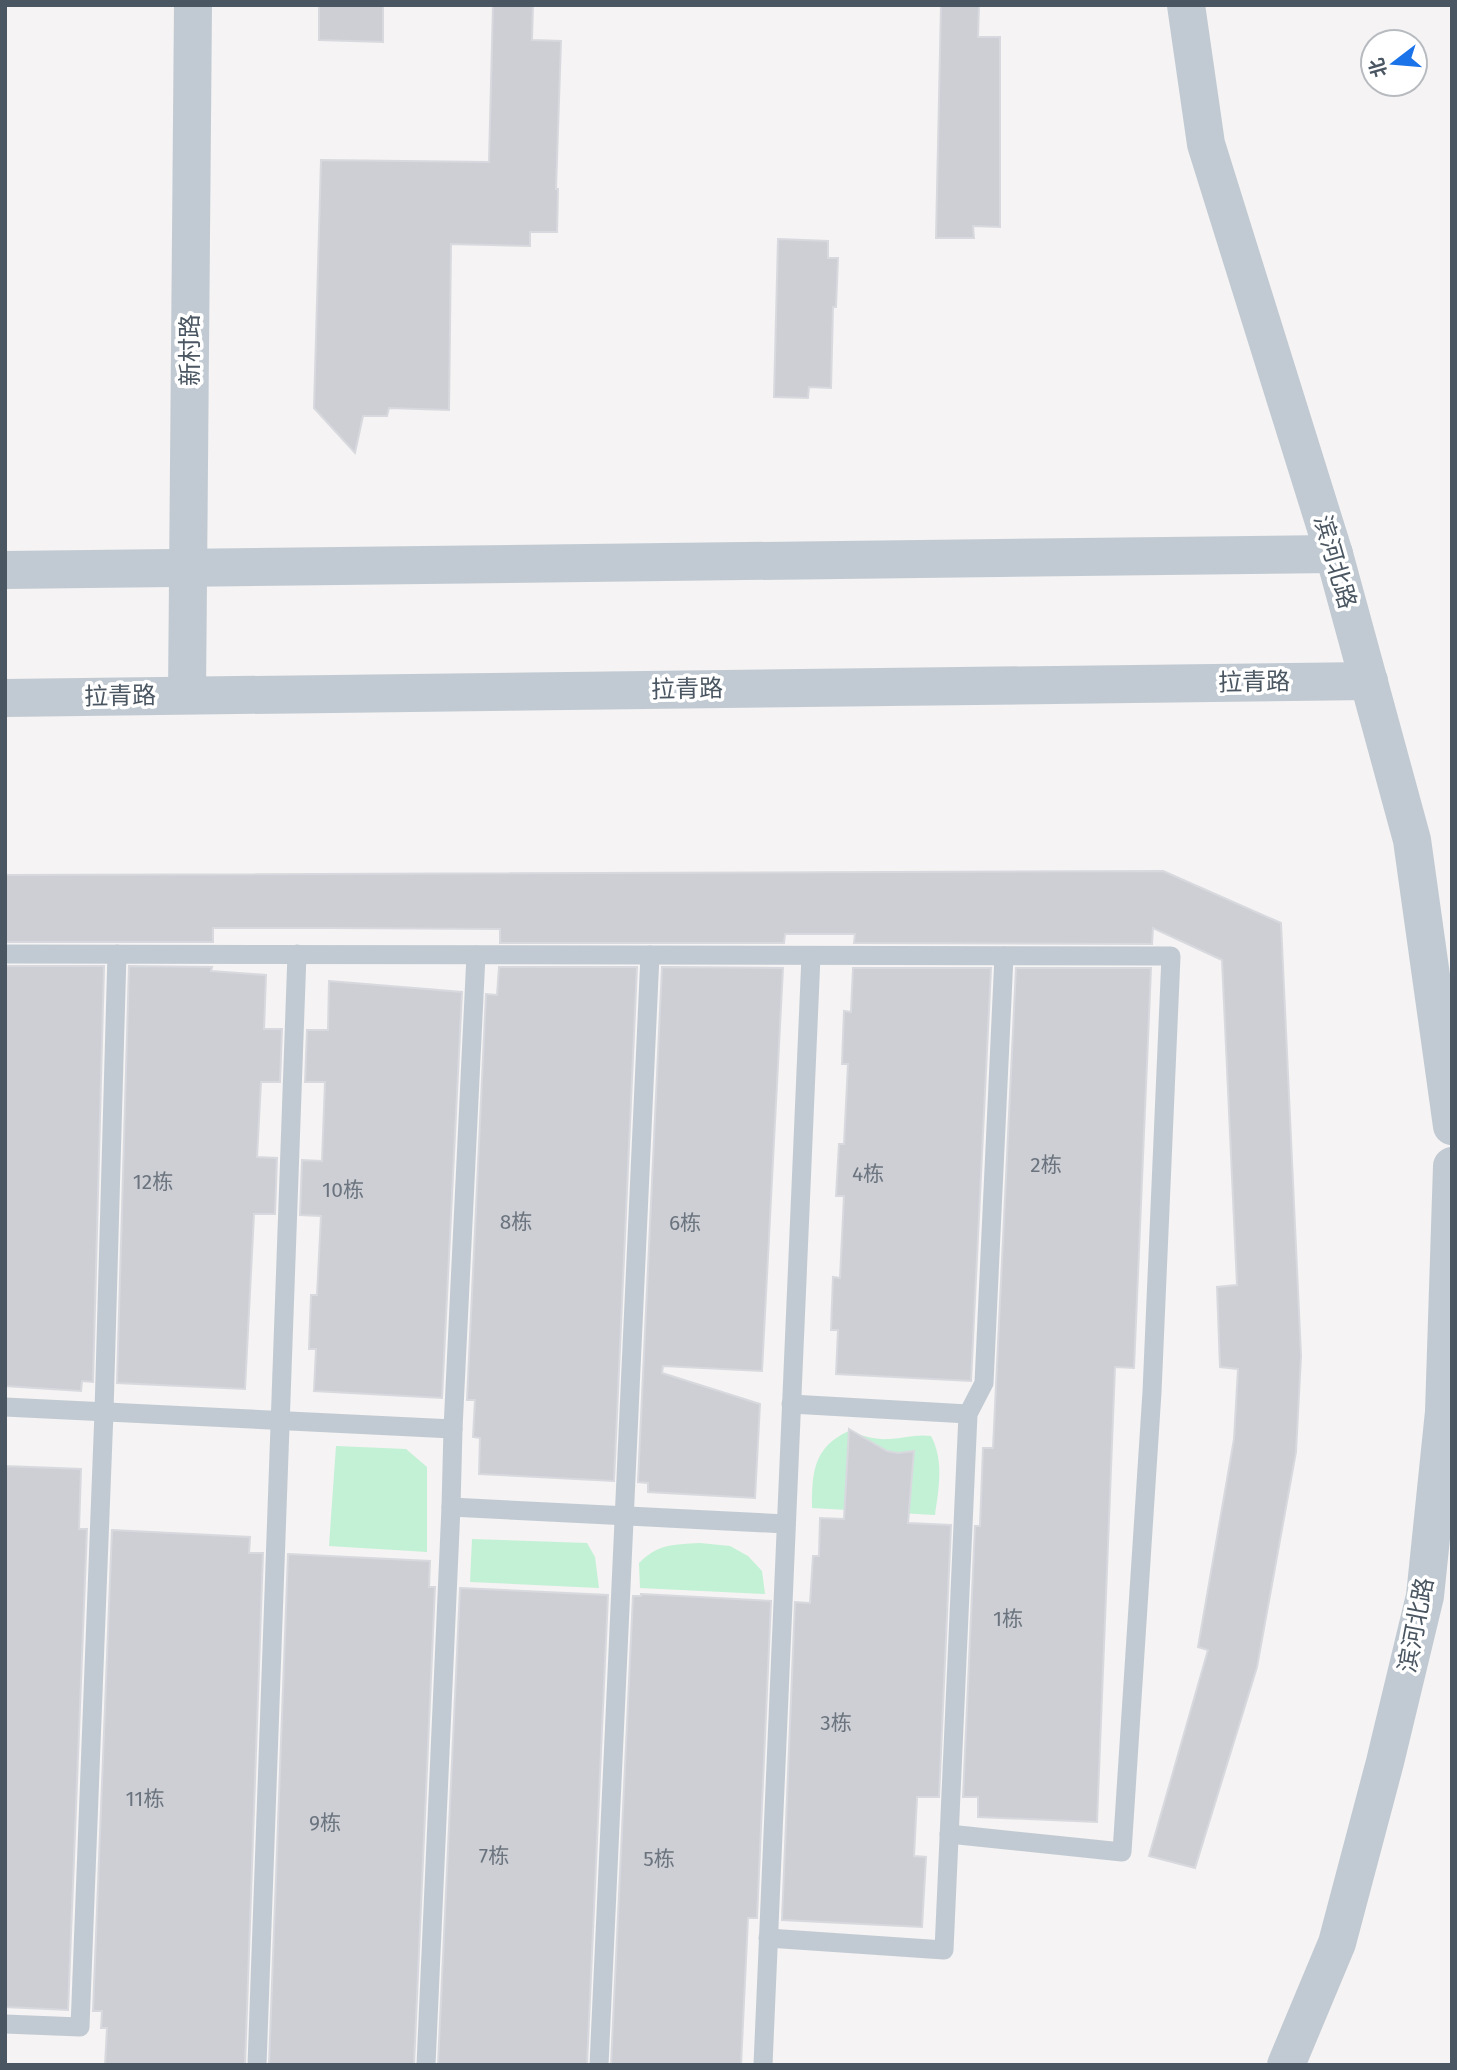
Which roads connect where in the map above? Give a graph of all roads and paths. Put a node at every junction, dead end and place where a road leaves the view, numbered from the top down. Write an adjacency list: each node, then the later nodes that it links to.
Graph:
1 (192, 5): 4 (street, 新村路)
2 (1186, 5): 3 (street, 滨河北路)
3 (1334, 554): 4 (street); 6 (street, 滨河北路)
4 (188, 567): 5 (street); 7 (street, 新村路)
5 (5, 569)
6 (1369, 681): 7 (street, 拉青路); 16 (street, 滨河北路)
7 (187, 695): 8 (street, 拉青路)
8 (5, 698)
9 (5, 954): 10 (lane)
10 (117, 954): 11 (lane); 20 (lane)
11 (297, 954): 12 (lane); 22 (lane)
12 (476, 955): 13 (lane); 23 (lane)
13 (650, 955): 14 (lane); 25 (lane)
14 (811, 956): 15 (lane); 18 (lane)
15 (1004, 956): 21 (lane); 27 (lane)
16 (1452, 1125)
17 (1452, 1166): 34 (street, 滨河北路)
18 (791, 1405): 21 (lane); 26 (lane)
19 (5, 1407): 20 (lane)
20 (104, 1412): 22 (lane); 29 (lane)
21 (968, 1414): 27 (lane)
22 (279, 1420): 23 (lane); 30 (lane)
23 (453, 1429): 24 (lane)
24 (451, 1507): 25 (lane); 31 (lane)
25 (626, 1515): 26 (lane); 32 (lane)
26 (786, 1524): 28 (lane)
27 (949, 1834): 28 (lane)
28 (768, 1938): 33 (lane)
29 (5, 2024)
30 (257, 2065)
31 (426, 2065)
32 (599, 2065)
33 (763, 2065)
34 (1286, 2065)

